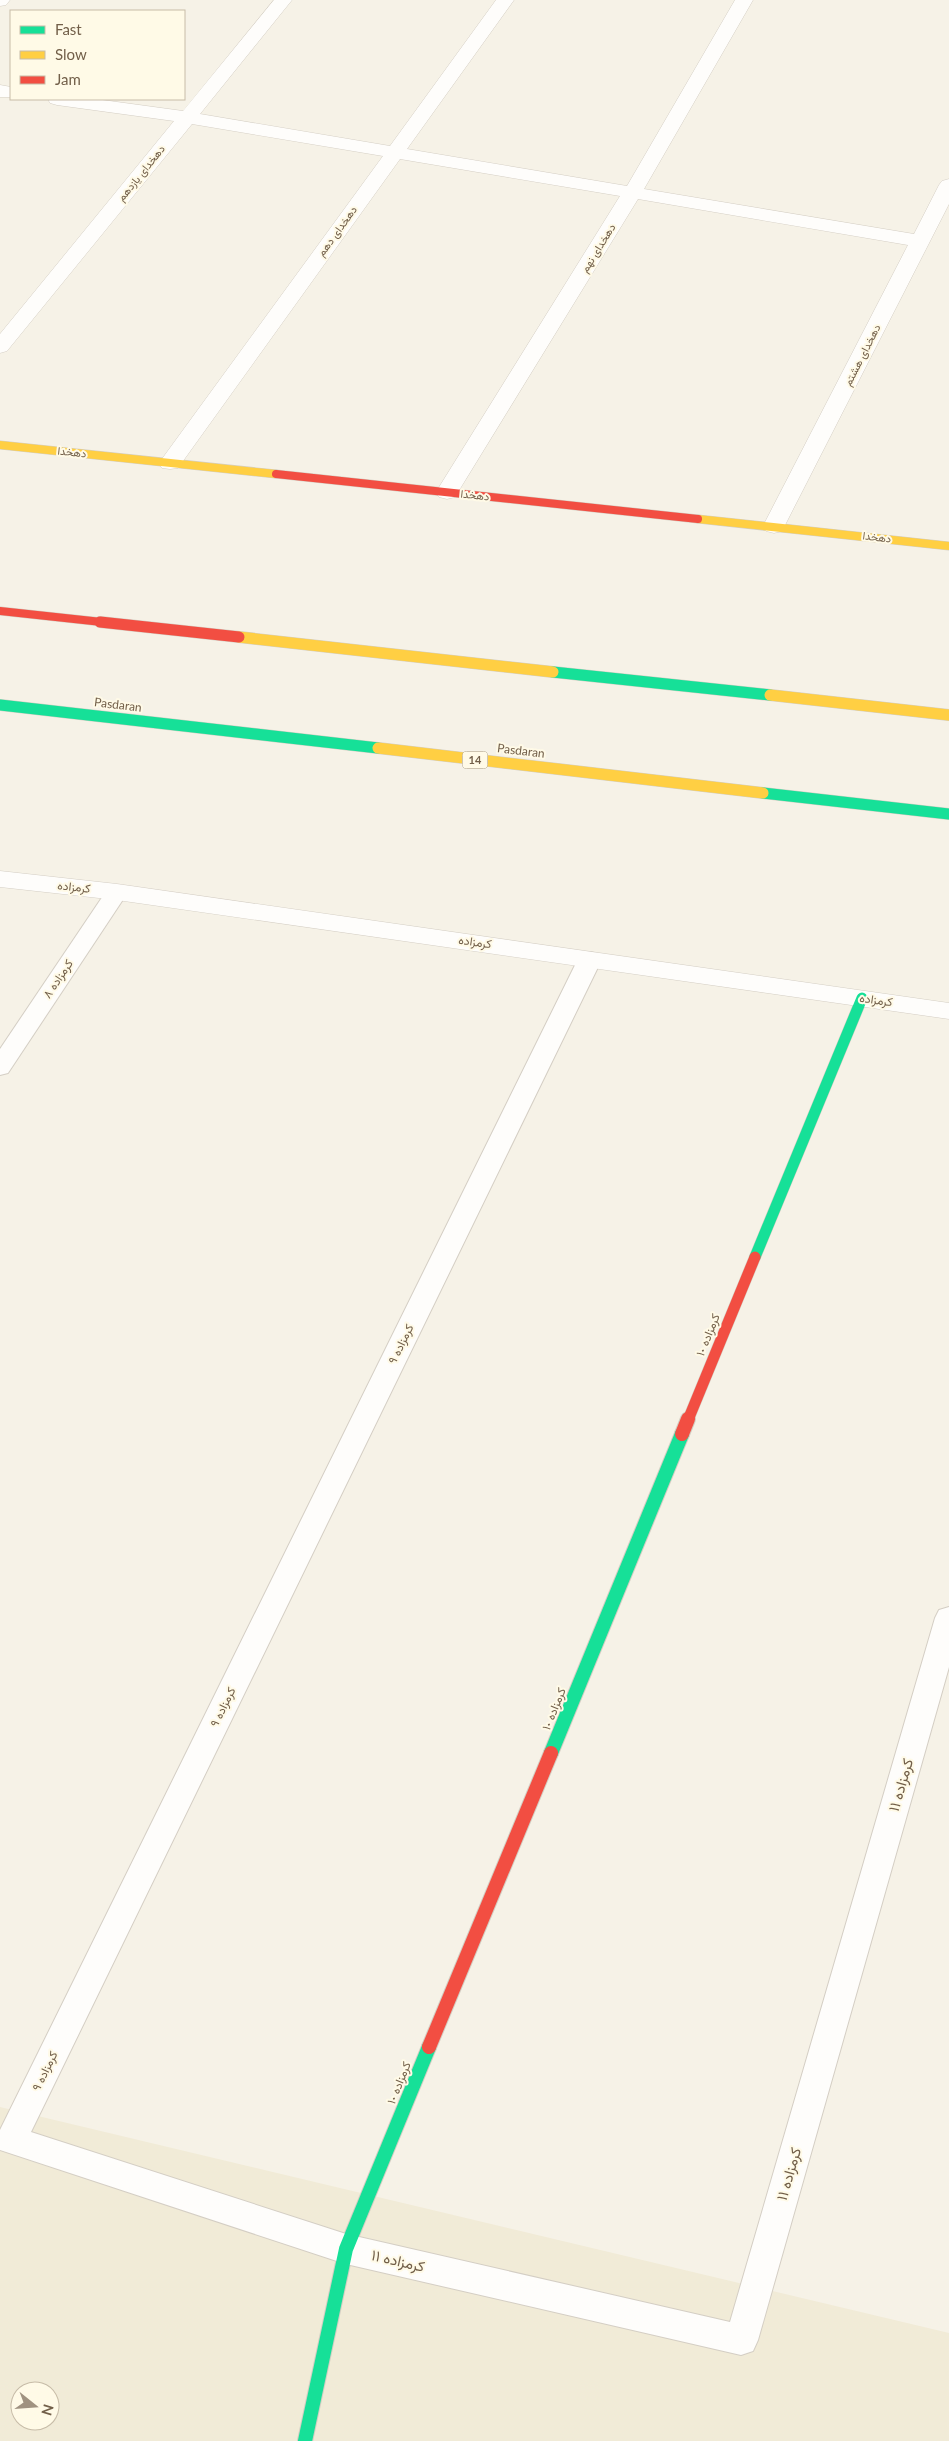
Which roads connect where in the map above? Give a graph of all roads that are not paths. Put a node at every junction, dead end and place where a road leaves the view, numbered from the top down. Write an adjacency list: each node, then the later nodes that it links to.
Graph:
1 (283, 0): 5 (street, دهخدای یازدهم)
2 (505, 0): 6 (street, دهخدای دهم)
3 (744, 0): 8 (street, دهخدای نهم)
4 (64, 100): 5 (street)
5 (186, 117): 6 (street); 10 (street, دهخدای یازدهم)
6 (393, 152): 8 (street); 12 (street, دهخدای دهم)
7 (949, 185): 9 (street, دهخدای هشتم)
8 (632, 193): 9 (street); 13 (street, دهخدای نهم)
9 (920, 241): 14 (street, دهخدای هشتم)
10 (0, 347)
11 (0, 445): 12 (main road, دهخدا)
12 (170, 463): 13 (main road, دهخدا)
13 (448, 492): 14 (main road, دهخدا)
14 (774, 526): 15 (main road, دهخدا)
15 (949, 546)
16 (0, 611): 18 (main road)
17 (0, 705): 19 (main road, Pasdaran / 14)
18 (949, 715)
19 (949, 814)
20 (0, 879): 21 (street, کرمزاده)
21 (116, 892): 22 (street, کرمزاده); 25 (lane, کرمزاده ٨)
22 (590, 958): 23 (street, کرمزاده); 27 (lane, کرمزاده ٩)
23 (862, 998): 24 (street, کرمزاده); 27 (main road, کرمزاده ١٠)
24 (949, 1011)
25 (0, 1067)
26 (949, 1618): 27 (lane, کرمزاده ١١)
27 (346, 2249): 28 (main road, کرمزاده ١٠)
28 (305, 2441)

